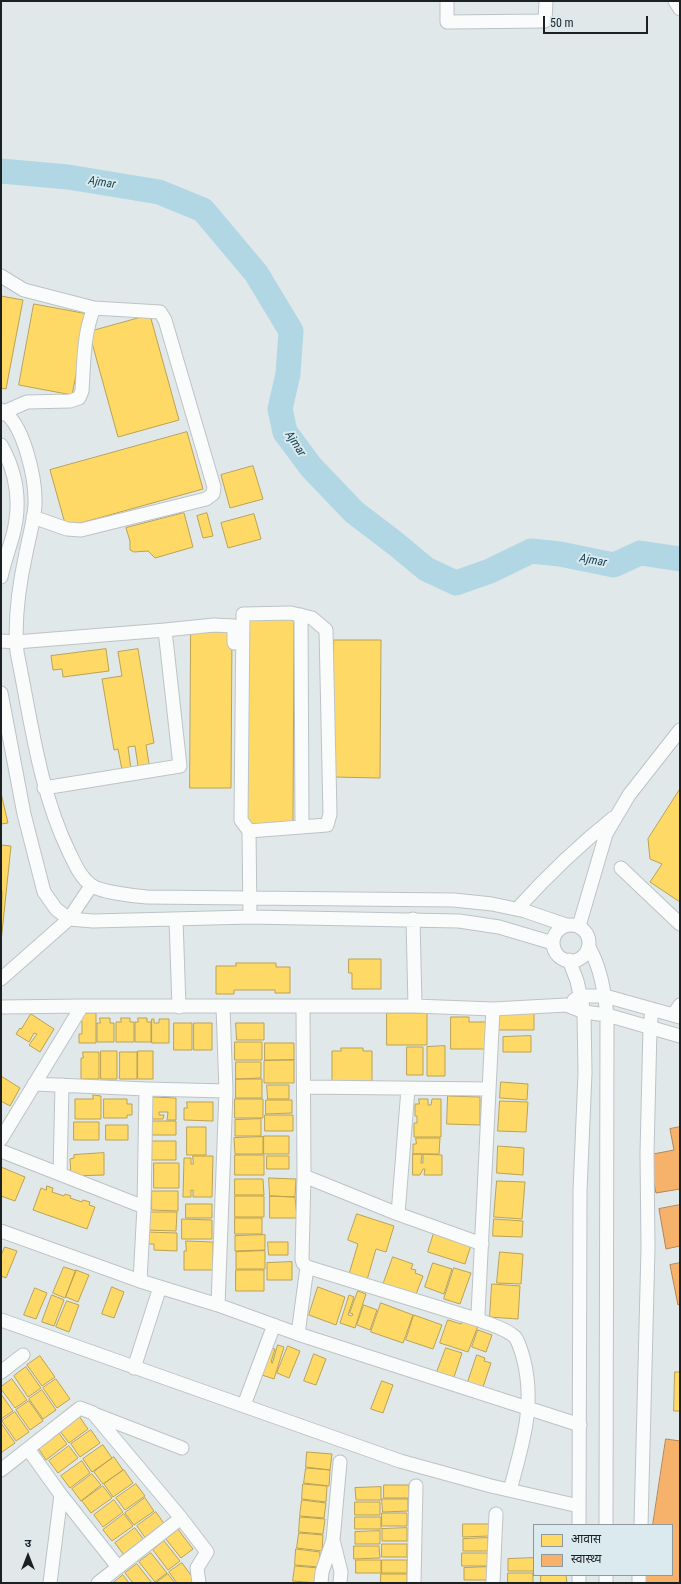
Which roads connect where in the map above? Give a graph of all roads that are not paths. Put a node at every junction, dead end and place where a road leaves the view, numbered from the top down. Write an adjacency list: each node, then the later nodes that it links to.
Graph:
1 (447, 1): 2 (street)
2 (546, 1)
3 (675, 1): 4 (street)
4 (680, 9)
5 (1, 276): 6 (street)
6 (94, 308): 7 (street); 9 (street)
7 (2, 412): 9 (street)
8 (1, 445): 10 (street)
9 (33, 517): 14 (street)
10 (1, 577)
11 (301, 615): 20 (street); 20 (street); 21 (street)
12 (165, 630): 14 (street); 17 (street); 18 (street)
13 (1, 641): 14 (street)
14 (16, 642): 18 (street)
15 (1, 693): 27 (street)
16 (680, 730): 19 (street)
17 (235, 785)
18 (44, 788): 23 (street)
19 (618, 814): 25 (street); 31 (street)
20 (302, 827): 21 (street)
21 (249, 831): 24 (street)
22 (621, 868): 30 (street)
23 (91, 886): 24 (street); 27 (street)
24 (249, 898): 25 (street); 26 (street)
25 (517, 909): 31 (street)
26 (250, 917): 28 (street); 29 (street)
27 (69, 919): 28 (street); 35 (street)
28 (176, 919): 42 (street)
29 (413, 919): 32 (street); 40 (street)
30 (680, 924)
31 (572, 926): 32 (street); 33 (street)
32 (553, 942): 34 (street)
33 (589, 947): 34 (street); 37 (street)
34 (569, 960): 36 (street)
35 (1, 979)
36 (581, 996): 37 (street); 38 (street); 47 (street)
37 (605, 996): 46 (street); 49 (street)
38 (566, 1005): 45 (street); 47 (street)
39 (82, 1006): 41 (street); 42 (street); 52 (street)
40 (415, 1006): 44 (street); 45 (street)
41 (1, 1007)
42 (179, 1007): 43 (street)
43 (224, 1007): 44 (street); 58 (street)
44 (303, 1007): 54 (street)
45 (493, 1009): 57 (street)
46 (652, 1009): 48 (street); 50 (street)
47 (584, 1012): 49 (street); 81 (street)
48 (678, 1012)
49 (607, 1015): 50 (street); 93 (street)
50 (650, 1028): 51 (street); 94 (street)
51 (680, 1036)
52 (34, 1084): 53 (street); 59 (street)
53 (62, 1085): 56 (street); 61 (street)
54 (304, 1087): 55 (street); 62 (street)
55 (408, 1088): 57 (street); 64 (street)
56 (146, 1089): 58 (street); 63 (street)
57 (489, 1089): 66 (street)
58 (226, 1091): 70 (street)
59 (1, 1139)
60 (1, 1151): 61 (street)
61 (60, 1174): 63 (street)
62 (304, 1176): 64 (street); 67 (street)
63 (144, 1207): 68 (street)
64 (398, 1214): 66 (street)
65 (1, 1231): 68 (street)
66 (482, 1244): 72 (street)
67 (308, 1267): 72 (street); 74 (street)
68 (140, 1281): 69 (street)
69 (160, 1286): 70 (street); 76 (street)
70 (218, 1305): 73 (street)
71 (1, 1320): 76 (street)
72 (479, 1320): 79 (street)
73 (274, 1325): 74 (street); 78 (street)
74 (298, 1334): 79 (street)
75 (23, 1355): 77 (street)
76 (134, 1368): 78 (street)
77 (1, 1372)
78 (244, 1405): 87 (street)
79 (529, 1408): 81 (street); 87 (street)
80 (93, 1413): 82 (street); 83 (street); 91 (street)
81 (580, 1425): 89 (street)
82 (182, 1448)
83 (28, 1450): 85 (street); 88 (street)
84 (340, 1462): 95 (street)
85 (1, 1470)
86 (416, 1486): 102 (street)
87 (510, 1490): 89 (street)
88 (61, 1496): 96 (street); 97 (street)
89 (579, 1506): 92 (street)
90 (496, 1514): 103 (street)
91 (181, 1518): 96 (street); 99 (street)
92 (579, 1524)
93 (606, 1524)
94 (641, 1524)
95 (333, 1540): 100 (street); 101 (street)
96 (118, 1567): 98 (street)
97 (50, 1583)
98 (98, 1583)
99 (199, 1583)
100 (321, 1583)
101 (340, 1583)
102 (414, 1583)
103 (493, 1583)

